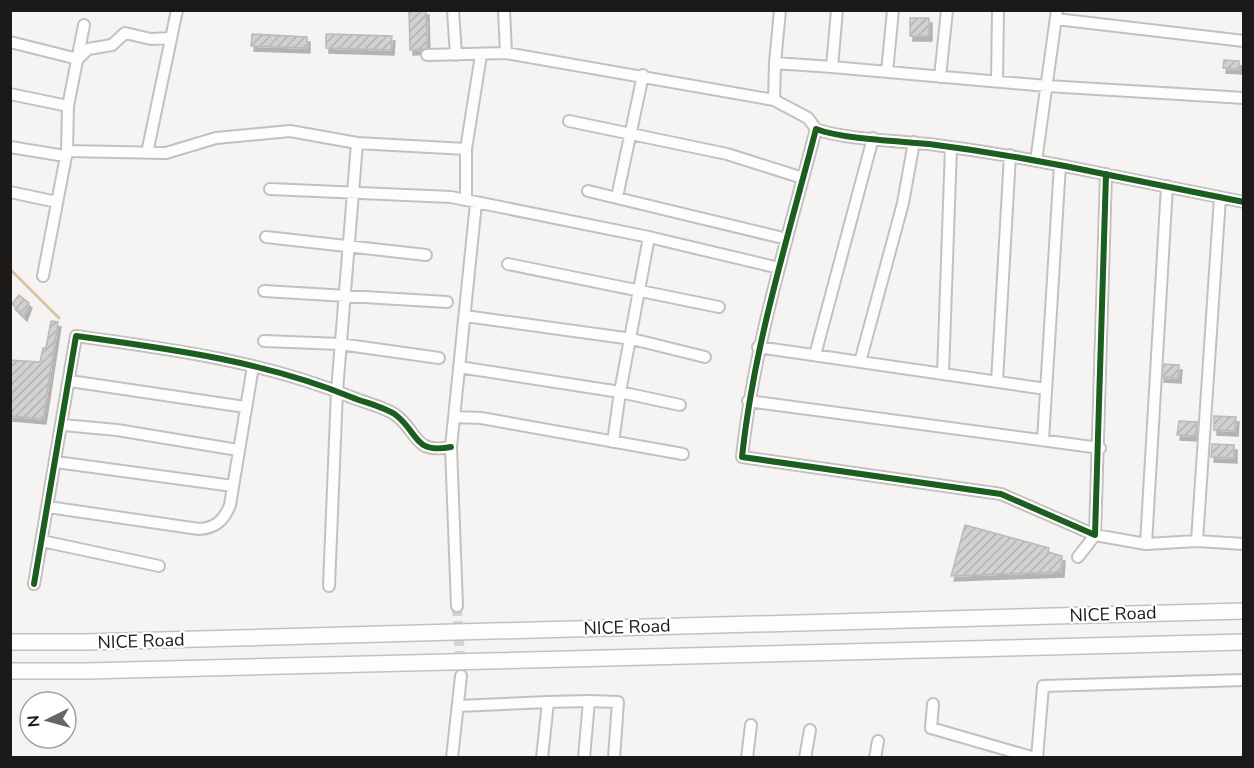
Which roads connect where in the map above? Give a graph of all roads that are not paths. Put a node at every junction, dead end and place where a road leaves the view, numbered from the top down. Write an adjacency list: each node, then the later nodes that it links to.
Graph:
1 (177, 10): 11 (street)
2 (453, 10): 16 (street)
3 (504, 10): 14 (street)
4 (780, 10): 19 (street)
5 (837, 10): 20 (street)
6 (893, 10): 21 (street)
7 (947, 10): 23 (street)
8 (998, 10): 24 (street)
9 (1057, 15): 12 (street); 25 (street)
10 (84, 25): 18 (street)
11 (171, 38): 18 (street); 39 (street)
12 (1244, 41)
13 (10, 42): 18 (street)
14 (506, 53): 17 (street); 22 (street)
15 (427, 55): 16 (street)
16 (456, 55): 17 (street)
17 (481, 55): 38 (street)
18 (78, 60): 29 (street)
19 (775, 63): 20 (street); 28 (street)
20 (832, 67): 21 (street)
21 (887, 72): 23 (street)
22 (643, 75): 28 (street); 32 (street)
23 (940, 76): 24 (street)
24 (997, 80): 25 (street)
25 (1047, 86): 27 (street); 42 (street)
26 (10, 94): 29 (street)
27 (1244, 98)
28 (774, 100): 31 (street)
29 (68, 106): 40 (street)
30 (569, 121): 32 (street)
31 (816, 129): 33 (street); 45 (street)
32 (630, 133): 45 (street); 51 (street)
33 (873, 138): 34 (street); 74 (street)
34 (914, 142): 37 (street); 77 (street)
35 (357, 143): 38 (street); 39 (street); 50 (street)
36 (10, 147): 40 (street)
37 (951, 147): 41 (street); 80 (street)
38 (466, 149): 53 (street)
39 (147, 153): 40 (street)
40 (66, 154): 54 (street)
41 (1010, 156): 42 (street); 82 (street)
42 (1036, 161): 43 (street)
43 (1060, 165): 44 (street); 83 (street)
44 (1106, 174): 46 (street); 94 (street)
45 (803, 178): 58 (street)
46 (1167, 186): 52 (street); 103 (street)
47 (270, 189): 50 (street)
48 (588, 191): 51 (street)
49 (10, 192): 54 (street)
50 (351, 193): 53 (street); 59 (street)
51 (617, 197): 58 (street)
52 (1220, 197): 55 (street); 102 (street)
53 (471, 201): 57 (street); 69 (street)
54 (57, 202): 63 (street)
55 (1244, 202)
56 (266, 237): 59 (street)
57 (649, 237): 62 (street); 65 (street)
58 (787, 239): 62 (street)
59 (347, 247): 60 (street); 66 (street)
60 (426, 255)
61 (508, 264): 65 (street)
62 (779, 268): 73 (street)
63 (43, 276)
64 (264, 291): 66 (street)
65 (640, 291): 68 (street); 70 (street)
66 (344, 295): 67 (street); 72 (street)
67 (447, 302)
68 (719, 307)
69 (465, 316): 70 (street); 79 (street)
70 (632, 339): 75 (street); 85 (street)
71 (264, 341): 72 (street)
72 (340, 344): 76 (street); 84 (street)
73 (758, 347): 74 (street); 86 (street)
74 (815, 355): 77 (street)
75 (705, 357)
76 (439, 358)
77 (860, 362): 80 (street)
78 (253, 366): 81 (street); 84 (street); 88 (street)
79 (459, 367): 85 (street); 89 (street)
80 (943, 374): 82 (street)
81 (70, 381): 88 (street); 90 (street)
82 (997, 382): 83 (street)
83 (1046, 389): 91 (street)
84 (337, 391): 93 (street); 108 (street)
85 (620, 392): 87 (street); 92 (street)
86 (748, 401): 91 (street); 100 (street)
87 (680, 405)
88 (245, 407): 95 (street)
89 (454, 417): 92 (street); 93 (street)
90 (63, 425): 95 (street); 97 (street)
91 (1042, 440): 94 (street)
92 (613, 442): 96 (street)
93 (451, 447): 109 (street)
94 (1100, 448): 100 (street)
95 (238, 450): 98 (street)
96 (683, 454)
97 (56, 462): 98 (street); 99 (street)
98 (233, 486): 99 (street)
99 (48, 507): 101 (street)
100 (1095, 535): 103 (street); 105 (street)
101 (42, 541): 106 (street); 107 (street)
102 (1197, 541): 103 (street); 104 (street)
103 (1146, 544)
104 (1244, 544)
105 (1078, 557)
106 (159, 566)
107 (34, 584)
108 (329, 586)
109 (457, 606)
110 (1244, 611): 111 (highway, NICE Road)
111 (10, 642)
112 (1244, 642): 113 (highway, NICE Road)
113 (10, 671)
114 (461, 676): 119 (street)
115 (1244, 680): 131 (street)
116 (589, 701): 117 (street); 126 (street); 127 (street)
117 (548, 702): 119 (street); 125 (street)
118 (933, 704): 123 (street)
119 (458, 706): 124 (street)
120 (751, 725): 128 (street)
121 (810, 730): 129 (street)
122 (878, 741): 130 (street)
123 (993, 752): 131 (street)
124 (452, 758)
125 (542, 758)
126 (584, 758)
127 (614, 758)
128 (747, 758)
129 (805, 758)
130 (875, 758)
131 (1036, 758)

